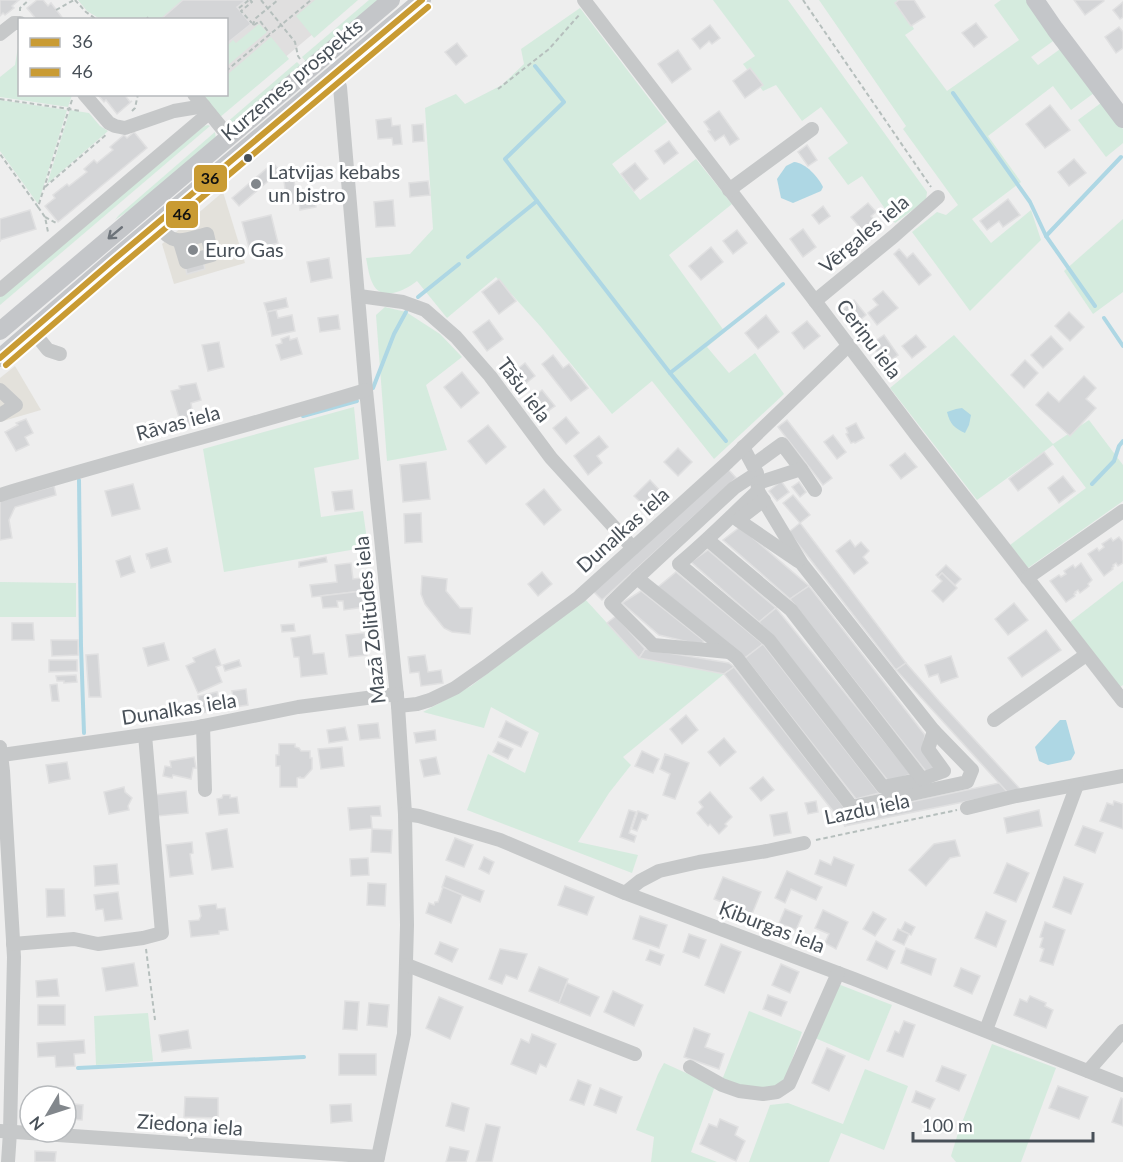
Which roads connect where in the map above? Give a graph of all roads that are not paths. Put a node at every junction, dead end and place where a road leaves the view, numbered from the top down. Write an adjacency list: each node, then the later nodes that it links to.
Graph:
1 (391, 0): 13 (main road, Kurzemes prospekts)
2 (422, 0): 7 (main road, Kurzemes prospekts)
3 (1035, 0): 11 (main road)
4 (586, 2): 15 (street, Ceriņu iela)
5 (18, 22): 6 (street)
6 (0, 34)
7 (332, 75): 17 (main road, Kurzemes prospekts); 21 (street, Mazā Zolitūdes iela)
8 (86, 96): 10 (street)
9 (196, 96): 10 (street)
10 (206, 110): 13 (street); 20 (street)
11 (1123, 119)
12 (812, 129): 15 (street)
13 (229, 137): 14 (main road, Kurzemes prospekts)
14 (176, 182): 18 (main road); 24 (main road, Kurzemes prospekts, one-way to 24)
15 (729, 190): 22 (street, Ceriņu iela)
16 (938, 197): 22 (street, Vērgales iela)
17 (156, 224): 18 (main road, Kurzemes prospekts); 19 (street)
18 (141, 237): 23 (main road, Kurzemes prospekts)
19 (180, 242)
20 (0, 290)
21 (359, 296): 28 (street, Mazā Zolitūdes iela); 38 (street, Tāšu iela)
22 (815, 301): 25 (street, Ceriņu iela)
23 (32, 330): 26 (street); 27 (main road, Kurzemes prospekts)
24 (0, 331)
25 (849, 345): 31 (street, Dunalkas iela); 41 (street, Ceriņu iela)
26 (60, 354)
27 (0, 358)
28 (366, 390): 35 (street, Rāvas iela); 44 (street, Mazā Zolitūdes iela)
29 (3, 397): 30 (street)
30 (0, 415)
31 (743, 447): 33 (street); 38 (street, Dunalkas iela)
32 (801, 469): 33 (street); 33 (street); 34 (street)
33 (758, 482): 37 (street); 39 (street); 39 (street); 40 (street)
34 (815, 490)
35 (0, 495)
36 (1123, 512): 41 (street)
37 (708, 540): 52 (street); 52 (street)
38 (633, 548): 44 (street, Dunalkas iela)
39 (802, 564): 48 (street)
40 (637, 578): 42 (street); 42 (street)
41 (1027, 578): 43 (street, Ceriņu iela)
42 (729, 652): 48 (street)
43 (1086, 656): 45 (street, Ceriņu iela); 46 (street)
44 (397, 700): 47 (street, Dunalkas iela); 56 (street, Mazā Zolitūdes iela)
45 (1123, 702)
46 (994, 720)
47 (203, 726): 49 (street, Dunalkas iela); 54 (street)
48 (934, 731): 52 (street)
49 (145, 735): 50 (street, Dunalkas iela); 59 (street)
50 (1, 751): 59 (street)
51 (1123, 776): 53 (street)
52 (922, 779)
53 (1077, 785): 55 (street); 62 (street)
54 (205, 790)
55 (968, 808)
56 (405, 814): 58 (street, Ķiburgas iela); 60 (street, Mazā Zolitūdes iela)
57 (804, 843): 58 (street, Lazdu iela)
58 (625, 893): 61 (street, Ķiburgas iela)
59 (13, 944): 68 (street)
60 (407, 965): 64 (street); 69 (street, Mazā Zolitūdes iela)
61 (838, 973): 62 (street, Ķiburgas iela); 65 (street)
62 (986, 1030): 66 (street, Ķiburgas iela)
63 (1123, 1031): 66 (street)
64 (635, 1054)
65 (690, 1067)
66 (1088, 1071): 67 (street, Ķiburgas iela)
67 (1123, 1085)
68 (5, 1131): 69 (street, Ziedoņa iela); 70 (street)
69 (377, 1159)
70 (8, 1162)

